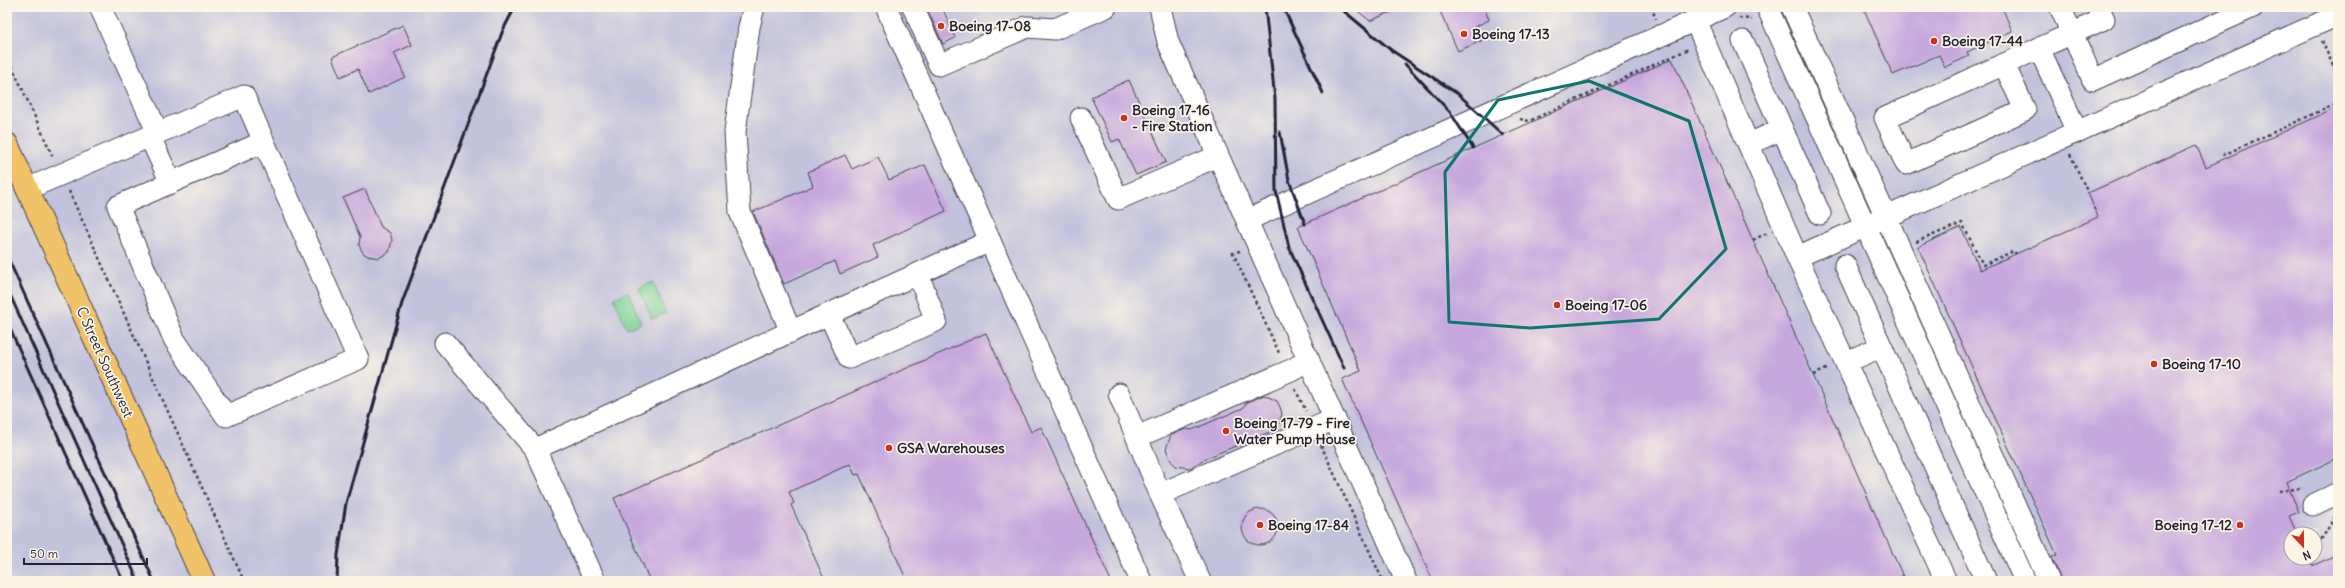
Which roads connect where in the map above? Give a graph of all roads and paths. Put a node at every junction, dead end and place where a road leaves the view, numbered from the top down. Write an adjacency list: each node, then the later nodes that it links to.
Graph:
1 (100, 7): 27 (lane)
2 (754, 7): 50 (lane)
3 (886, 7): 43 (lane)
4 (914, 7): 5 (lane)
5 (1106, 7)
6 (1160, 7): 32 (lane)
7 (1792, 7): 38 (lane)
8 (2060, 7): 14 (lane)
9 (2098, 7): 14 (lane)
10 (2253, 7): 14 (lane)
11 (1716, 13): 12 (path); 17 (lane); 39 (lane)
12 (1762, 14): 40 (lane)
13 (2338, 15): 26 (lane)
14 (2072, 33): 18 (lane)
15 (2320, 37): 21 (path)
16 (1743, 41): 25 (lane)
17 (1705, 42): 24 (path); 30 (lane)
18 (2039, 48): 20 (lane); 26 (lane)
19 (7, 55): 33 (path)
20 (2004, 64): 20 (lane)
21 (2338, 77)
22 (2338, 103): 31 (path)
23 (1081, 118): 32 (lane)
24 (1515, 119)
25 (1782, 129): 30 (lane); 37 (lane)
26 (2077, 132): 38 (lane)
27 (154, 135): 28 (lane); 34 (lane); 35 (lane)
28 (263, 142): 34 (lane); 34 (lane)
29 (7, 144): 35 (main road, C Street Southwest)
30 (1749, 144): 46 (lane)
31 (2223, 155)
32 (1218, 156): 39 (lane)
33 (54, 159)
34 (171, 183)
35 (27, 189): 67 (main road, C Street Southwest)
36 (69, 192): 68 (path)
37 (1820, 214)
38 (1886, 217): 40 (lane); 55 (lane)
39 (1246, 220): 54 (lane)
40 (1865, 226): 46 (lane); 56 (lane)
41 (1753, 240): 42 (path)
42 (1771, 240)
43 (990, 241): 48 (lane); 69 (lane)
44 (1908, 245): 45 (path)
45 (2016, 254)
46 (1797, 257): 53 (lane)
47 (1845, 265): 52 (lane)
48 (918, 274): 49 (lane); 49 (lane)
49 (829, 314): 50 (lane)
50 (791, 332): 60 (lane)
51 (445, 343): 60 (lane)
52 (1881, 347): 53 (lane); 73 (lane)
53 (1846, 362): 72 (lane)
54 (1300, 365): 58 (lane); 59 (lane)
55 (1961, 384): 56 (lane); 75 (lane)
56 (1940, 393): 74 (lane)
57 (1119, 394): 59 (lane)
58 (1335, 419): 62 (lane); 71 (lane)
59 (1137, 437): 62 (lane)
60 (535, 449): 66 (lane)
61 (2338, 493): 63 (lane)
62 (1160, 494): 70 (lane)
63 (2313, 505)
64 (2338, 511): 65 (path)
65 (2323, 536)
66 (590, 575)
67 (204, 581)
68 (244, 581)
69 (1140, 581)
70 (1200, 581)
71 (1406, 581)
72 (1946, 581)
73 (1986, 581)
74 (2025, 581)
75 (2049, 581)

